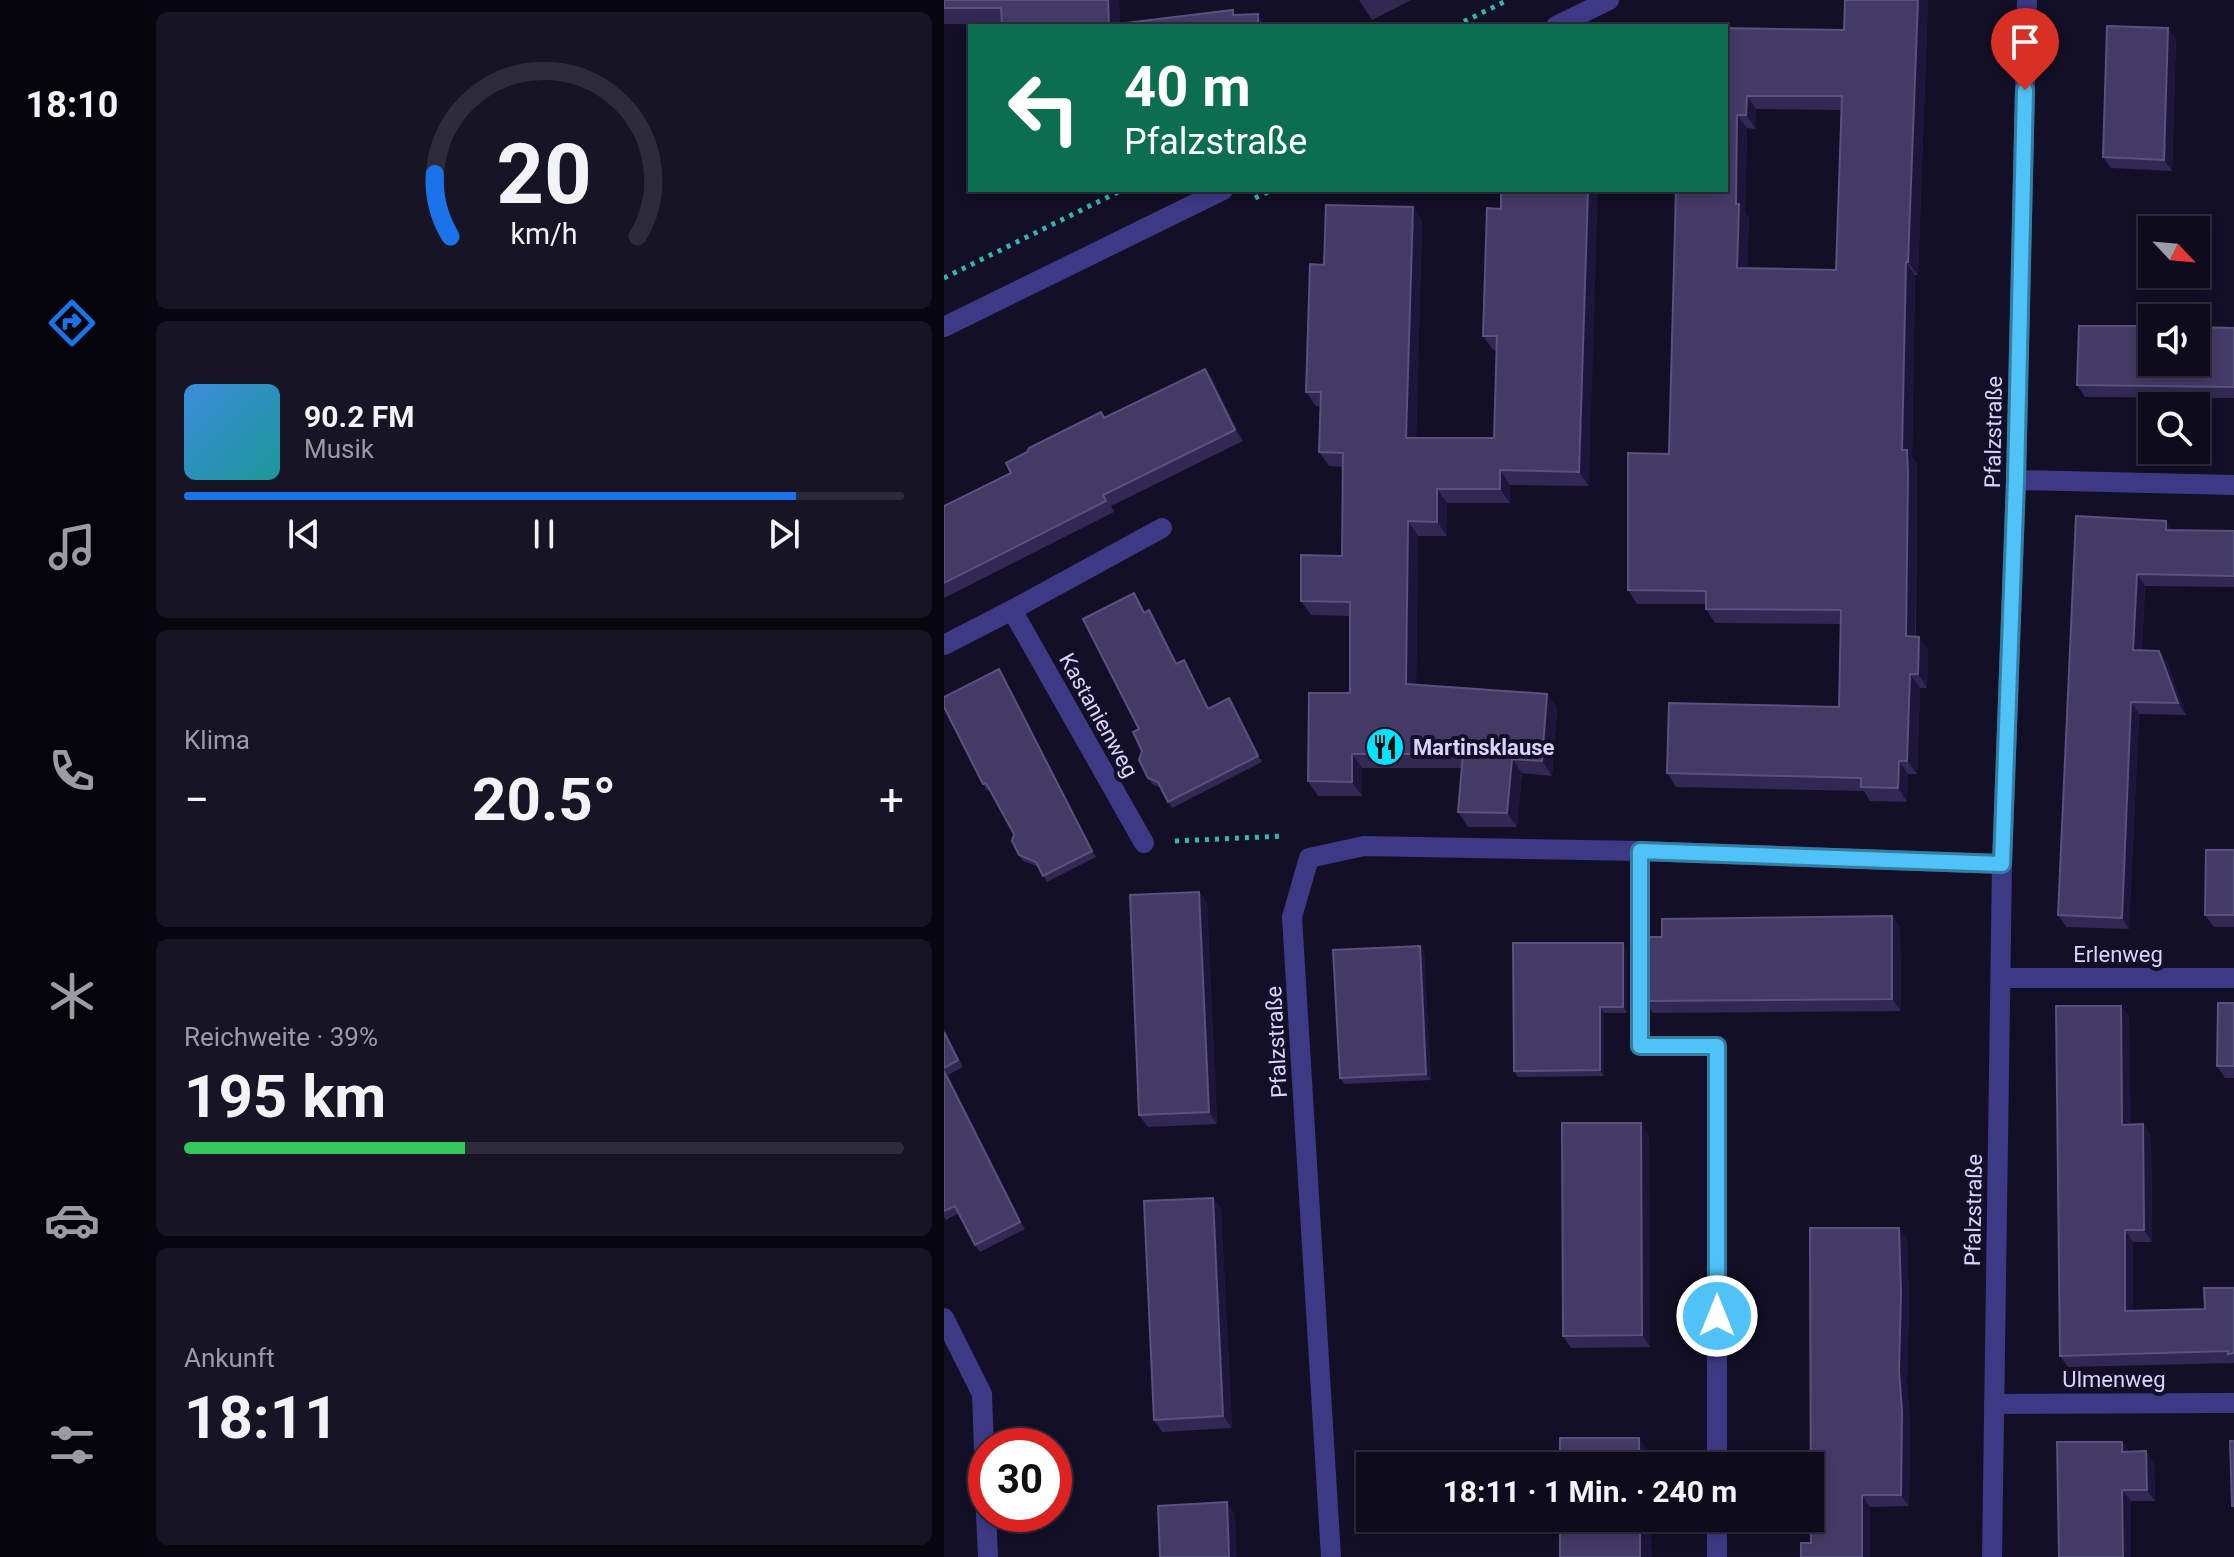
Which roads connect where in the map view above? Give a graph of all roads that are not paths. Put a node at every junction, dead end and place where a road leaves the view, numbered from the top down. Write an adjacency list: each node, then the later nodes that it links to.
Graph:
1 (1609, 0): 3 (street)
2 (2027, 0): 6 (street, Pfalzstraße)
3 (1560, 24)
4 (1219, 192): 5 (street)
5 (944, 327)
6 (2016, 480): 7 (street); 13 (street, Pfalzstraße)
7 (2234, 485)
8 (1162, 528): 9 (street)
9 (1012, 610): 10 (street); 11 (street, Kastanienweg)
10 (944, 645)
11 (1144, 843)
12 (1640, 851): 13 (street); 20 (street); 24 (street, Pfalzstraße)
13 (2002, 864): 14 (street, Pfalzstraße)
14 (2001, 978): 15 (street, Erlenweg); 18 (street, Pfalzstraße)
15 (2234, 978)
16 (944, 1318): 19 (street)
17 (2234, 1403): 18 (street, Ulmenweg)
18 (1994, 1404): 26 (street, Pfalzstraße)
19 (983, 1428)
20 (1717, 1452)
21 (987, 1532): 23 (street)
22 (1717, 1532): 25 (street)
23 (988, 1557)
24 (1331, 1557)
25 (1717, 1557)
26 (1992, 1557)

